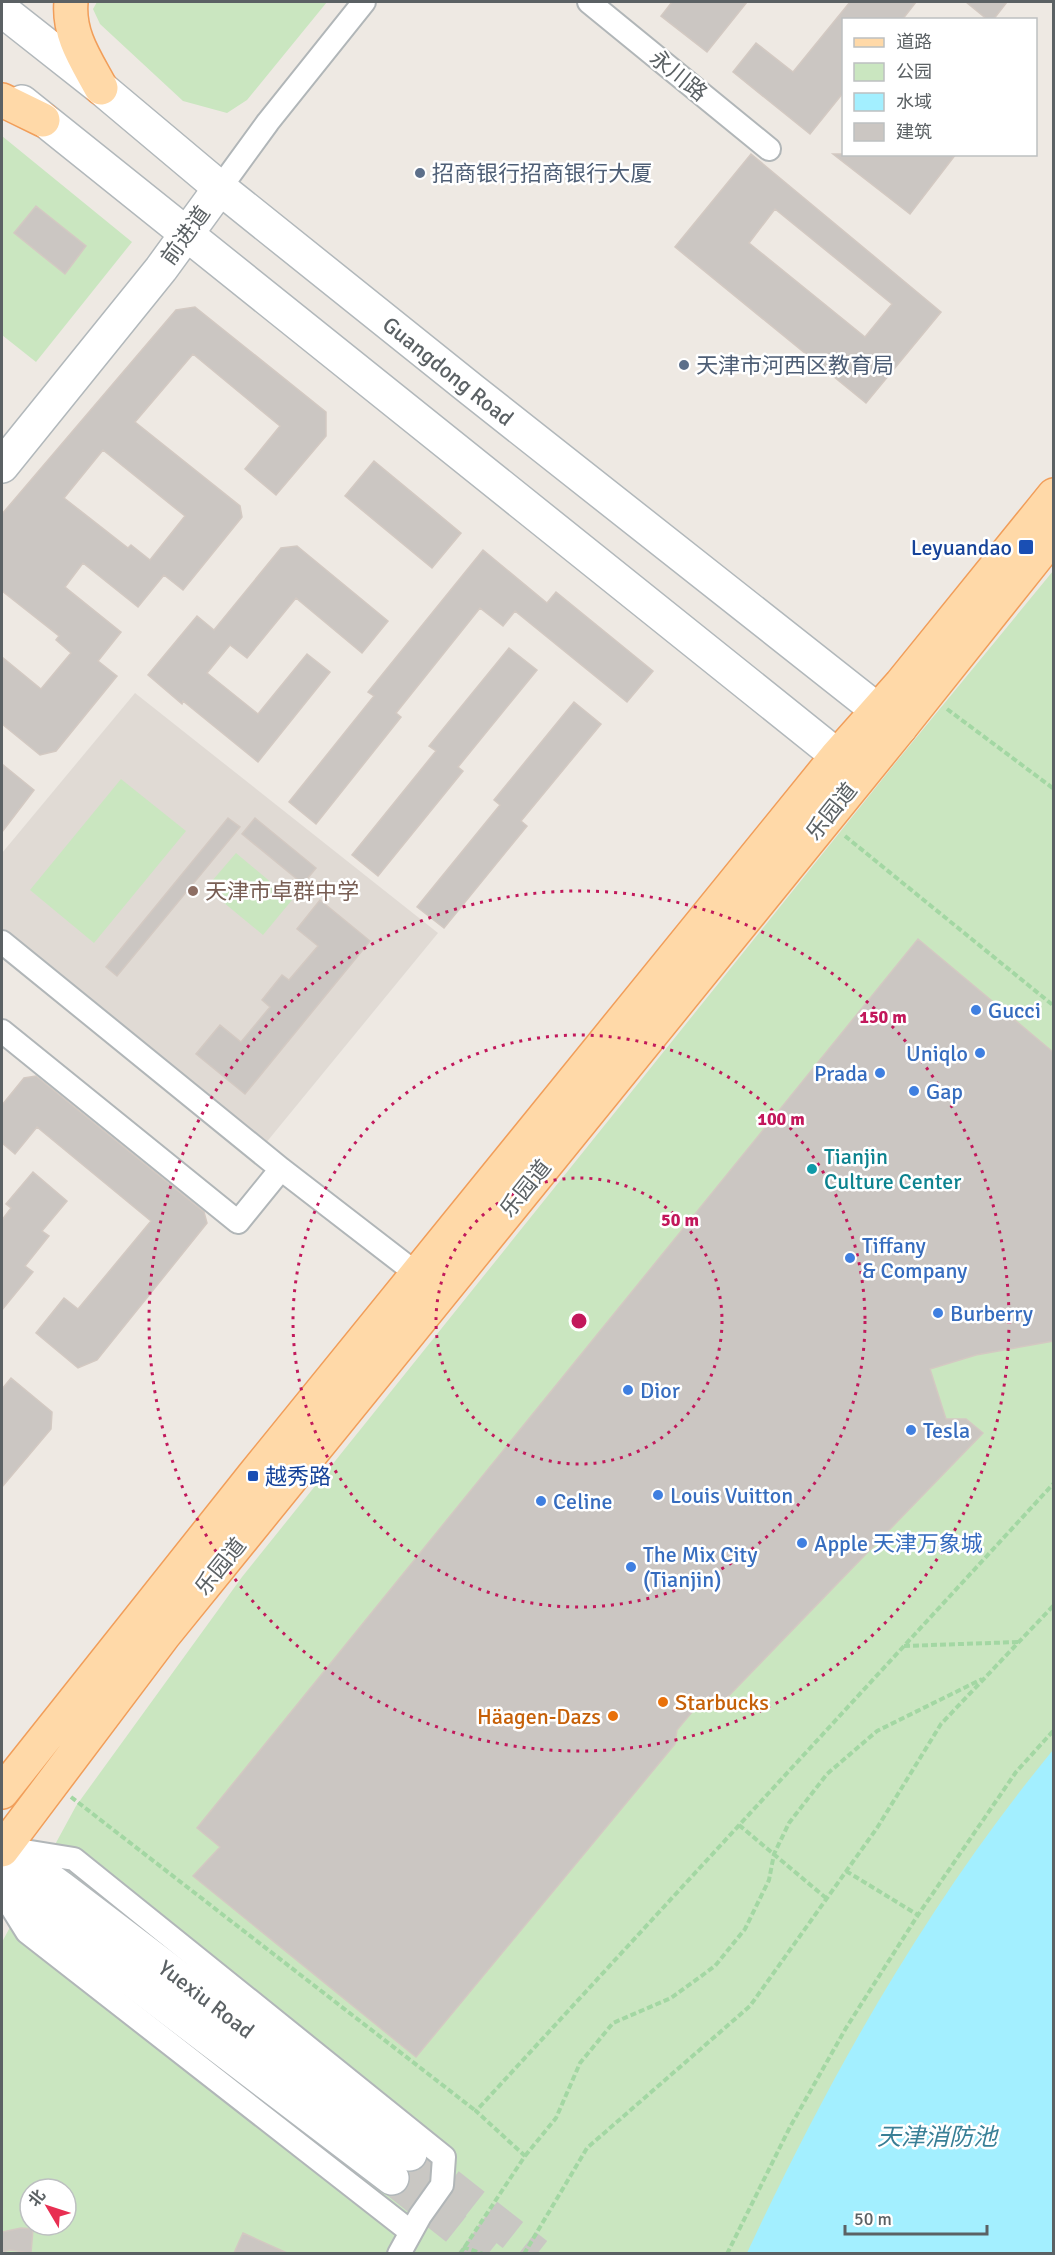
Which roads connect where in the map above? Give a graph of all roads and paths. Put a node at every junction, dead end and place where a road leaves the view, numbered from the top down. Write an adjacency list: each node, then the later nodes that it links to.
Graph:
1 (71, 2): 6 (main road)
2 (364, 2): 10 (street, 前进道)
3 (589, 2): 9 (street, 永川路)
4 (2, 10): 6 (main road, Guangdong Road)
5 (2, 85): 8 (main road)
6 (101, 88): 10 (main road, Guangdong Road)
7 (2, 100): 8 (main road)
8 (43, 120): 11 (main road)
9 (769, 148)
10 (216, 184): 11 (main road, 前进道); 17 (main road, Guangdong Road)
11 (181, 230): 12 (main road, 前进道); 13 (main road, 前进道); 18 (main road)
12 (2, 442)
13 (2, 466)
14 (1053, 495): 17 (main road, 乐园道)
15 (1053, 535): 16 (main road, 乐园道)
16 (927, 694): 17 (main road, 乐园道); 19 (path)
17 (888, 719): 18 (main road, 乐园道)
18 (849, 765): 20 (main road, 乐园道); 25 (main road, 乐园道)
19 (1053, 789)
20 (824, 819): 22 (path); 25 (main road, 乐园道)
21 (2, 942): 24 (street)
22 (1053, 1006)
23 (2, 1031): 24 (street)
24 (281, 1169): 25 (street)
25 (429, 1283): 32 (main road, 乐园道); 33 (main road, 乐园道)
26 (1053, 1483): 29 (path)
27 (1053, 1605): 28 (path)
28 (1018, 1642): 29 (path); 30 (path)
29 (904, 1646): 34 (path)
30 (984, 1678): 36 (path); 37 (path)
31 (1053, 1730): 41 (path)
32 (53, 1783): 35 (main road, 乐园道); 42 (path)
33 (2, 1792)
34 (739, 1825): 36 (path); 42 (path)
35 (2, 1848): 38 (main road, Yuexiu Road); 44 (street)
36 (774, 1854): 40 (path); 43 (path)
37 (846, 1870): 40 (path); 41 (path)
38 (2, 1881)
39 (2, 1892): 44 (street)
40 (826, 1898): 50 (path)
41 (918, 1915): 51 (path)
42 (476, 2111): 43 (path)
43 (525, 2156): 45 (path)
44 (410, 2231): 46 (street); 47 (street)
45 (464, 2247): 48 (path); 49 (path)
46 (391, 2253)
47 (399, 2253)
48 (460, 2253)
49 (483, 2253)
50 (524, 2253)
51 (727, 2253)

